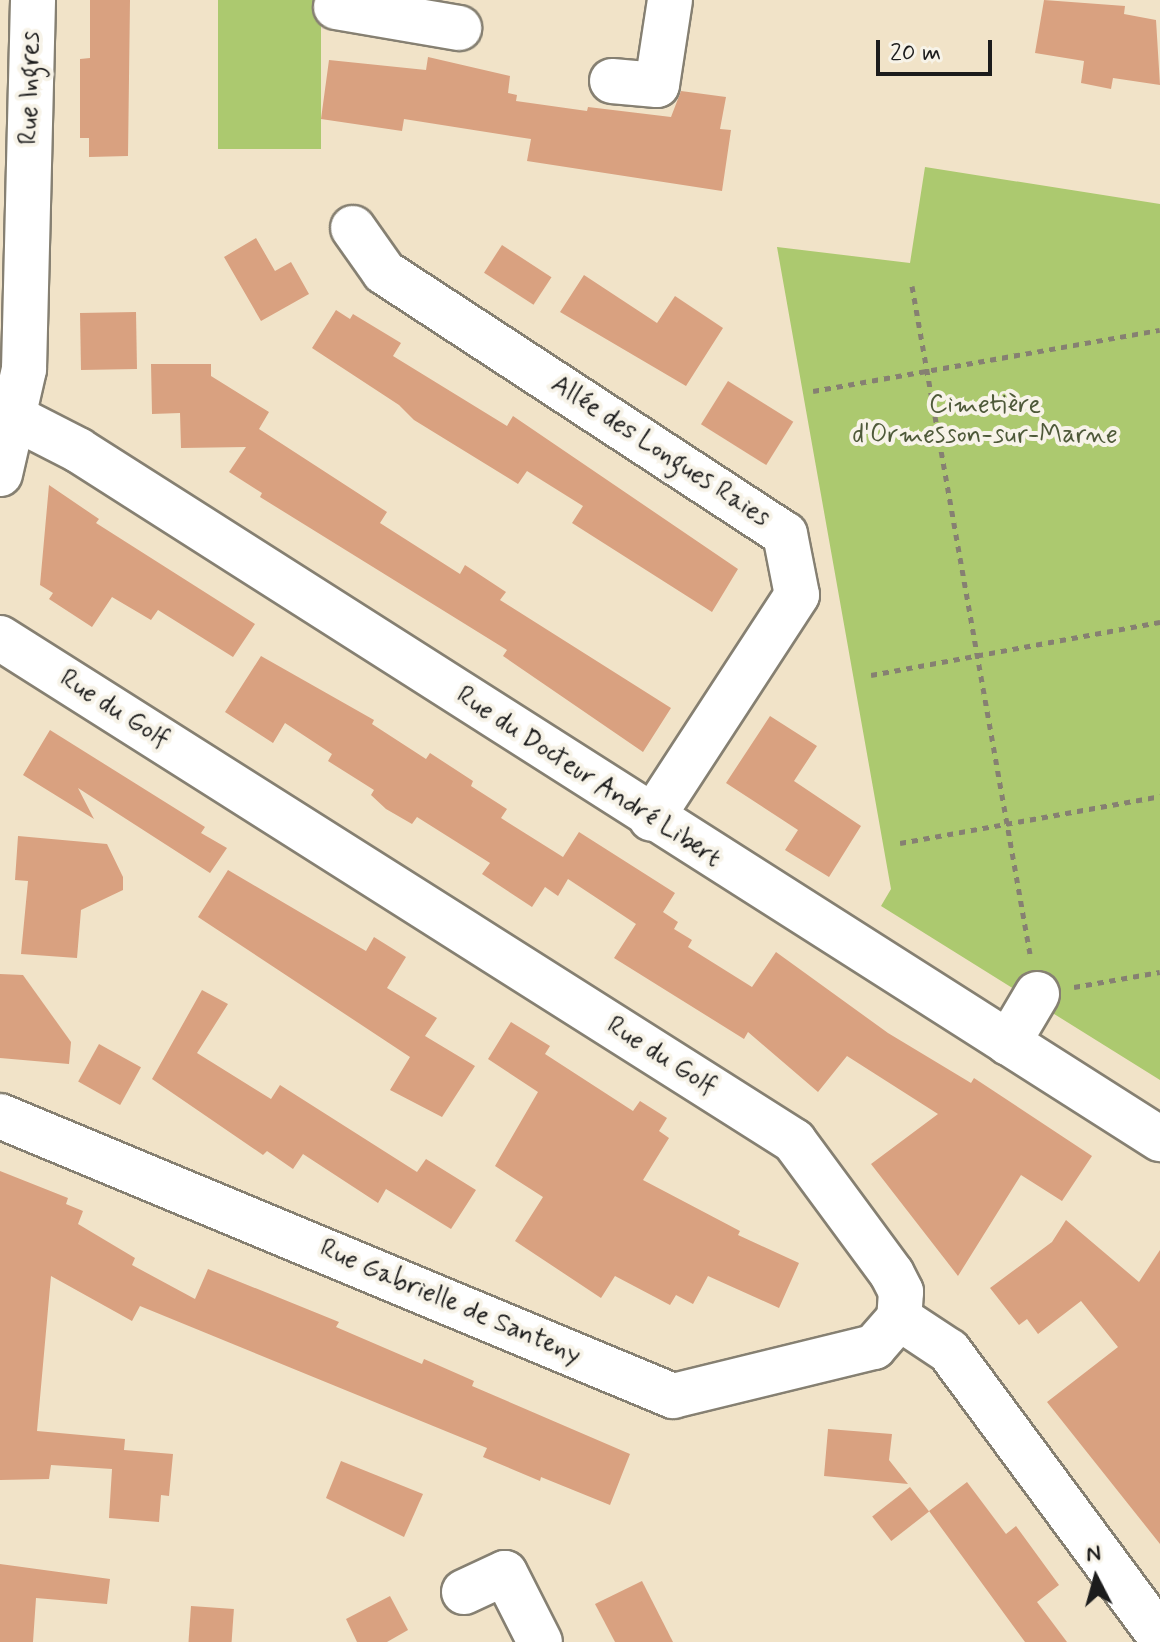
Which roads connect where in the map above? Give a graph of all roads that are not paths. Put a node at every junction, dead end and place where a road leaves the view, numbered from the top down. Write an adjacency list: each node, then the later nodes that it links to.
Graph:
1 (33, 0): 6 (street, Rue Ingres)
2 (670, 0): 7 (street)
3 (336, 7): 4 (street)
4 (384, 8): 5 (street)
5 (459, 28)
6 (15, 64): 9 (street, Rue Ingres)
7 (612, 81)
8 (353, 228): 12 (street, Allée des Longues Raies)
9 (8, 412): 10 (street, Rue Ingres); 12 (street, Rue du Docteur André Libert)
10 (0, 474)
11 (0, 638): 17 (street, Rue du Golf)
12 (651, 819): 14 (street, Rue du Docteur André Libert)
13 (1037, 994): 14 (street)
14 (1008, 1043): 16 (street, Rue du Docteur André Libert)
15 (0, 1116): 17 (street, Rue Gabrielle de Santeny)
16 (1160, 1139)
17 (899, 1318): 19 (street)
18 (464, 1592): 20 (street)
19 (1160, 1636)
20 (540, 1642)

